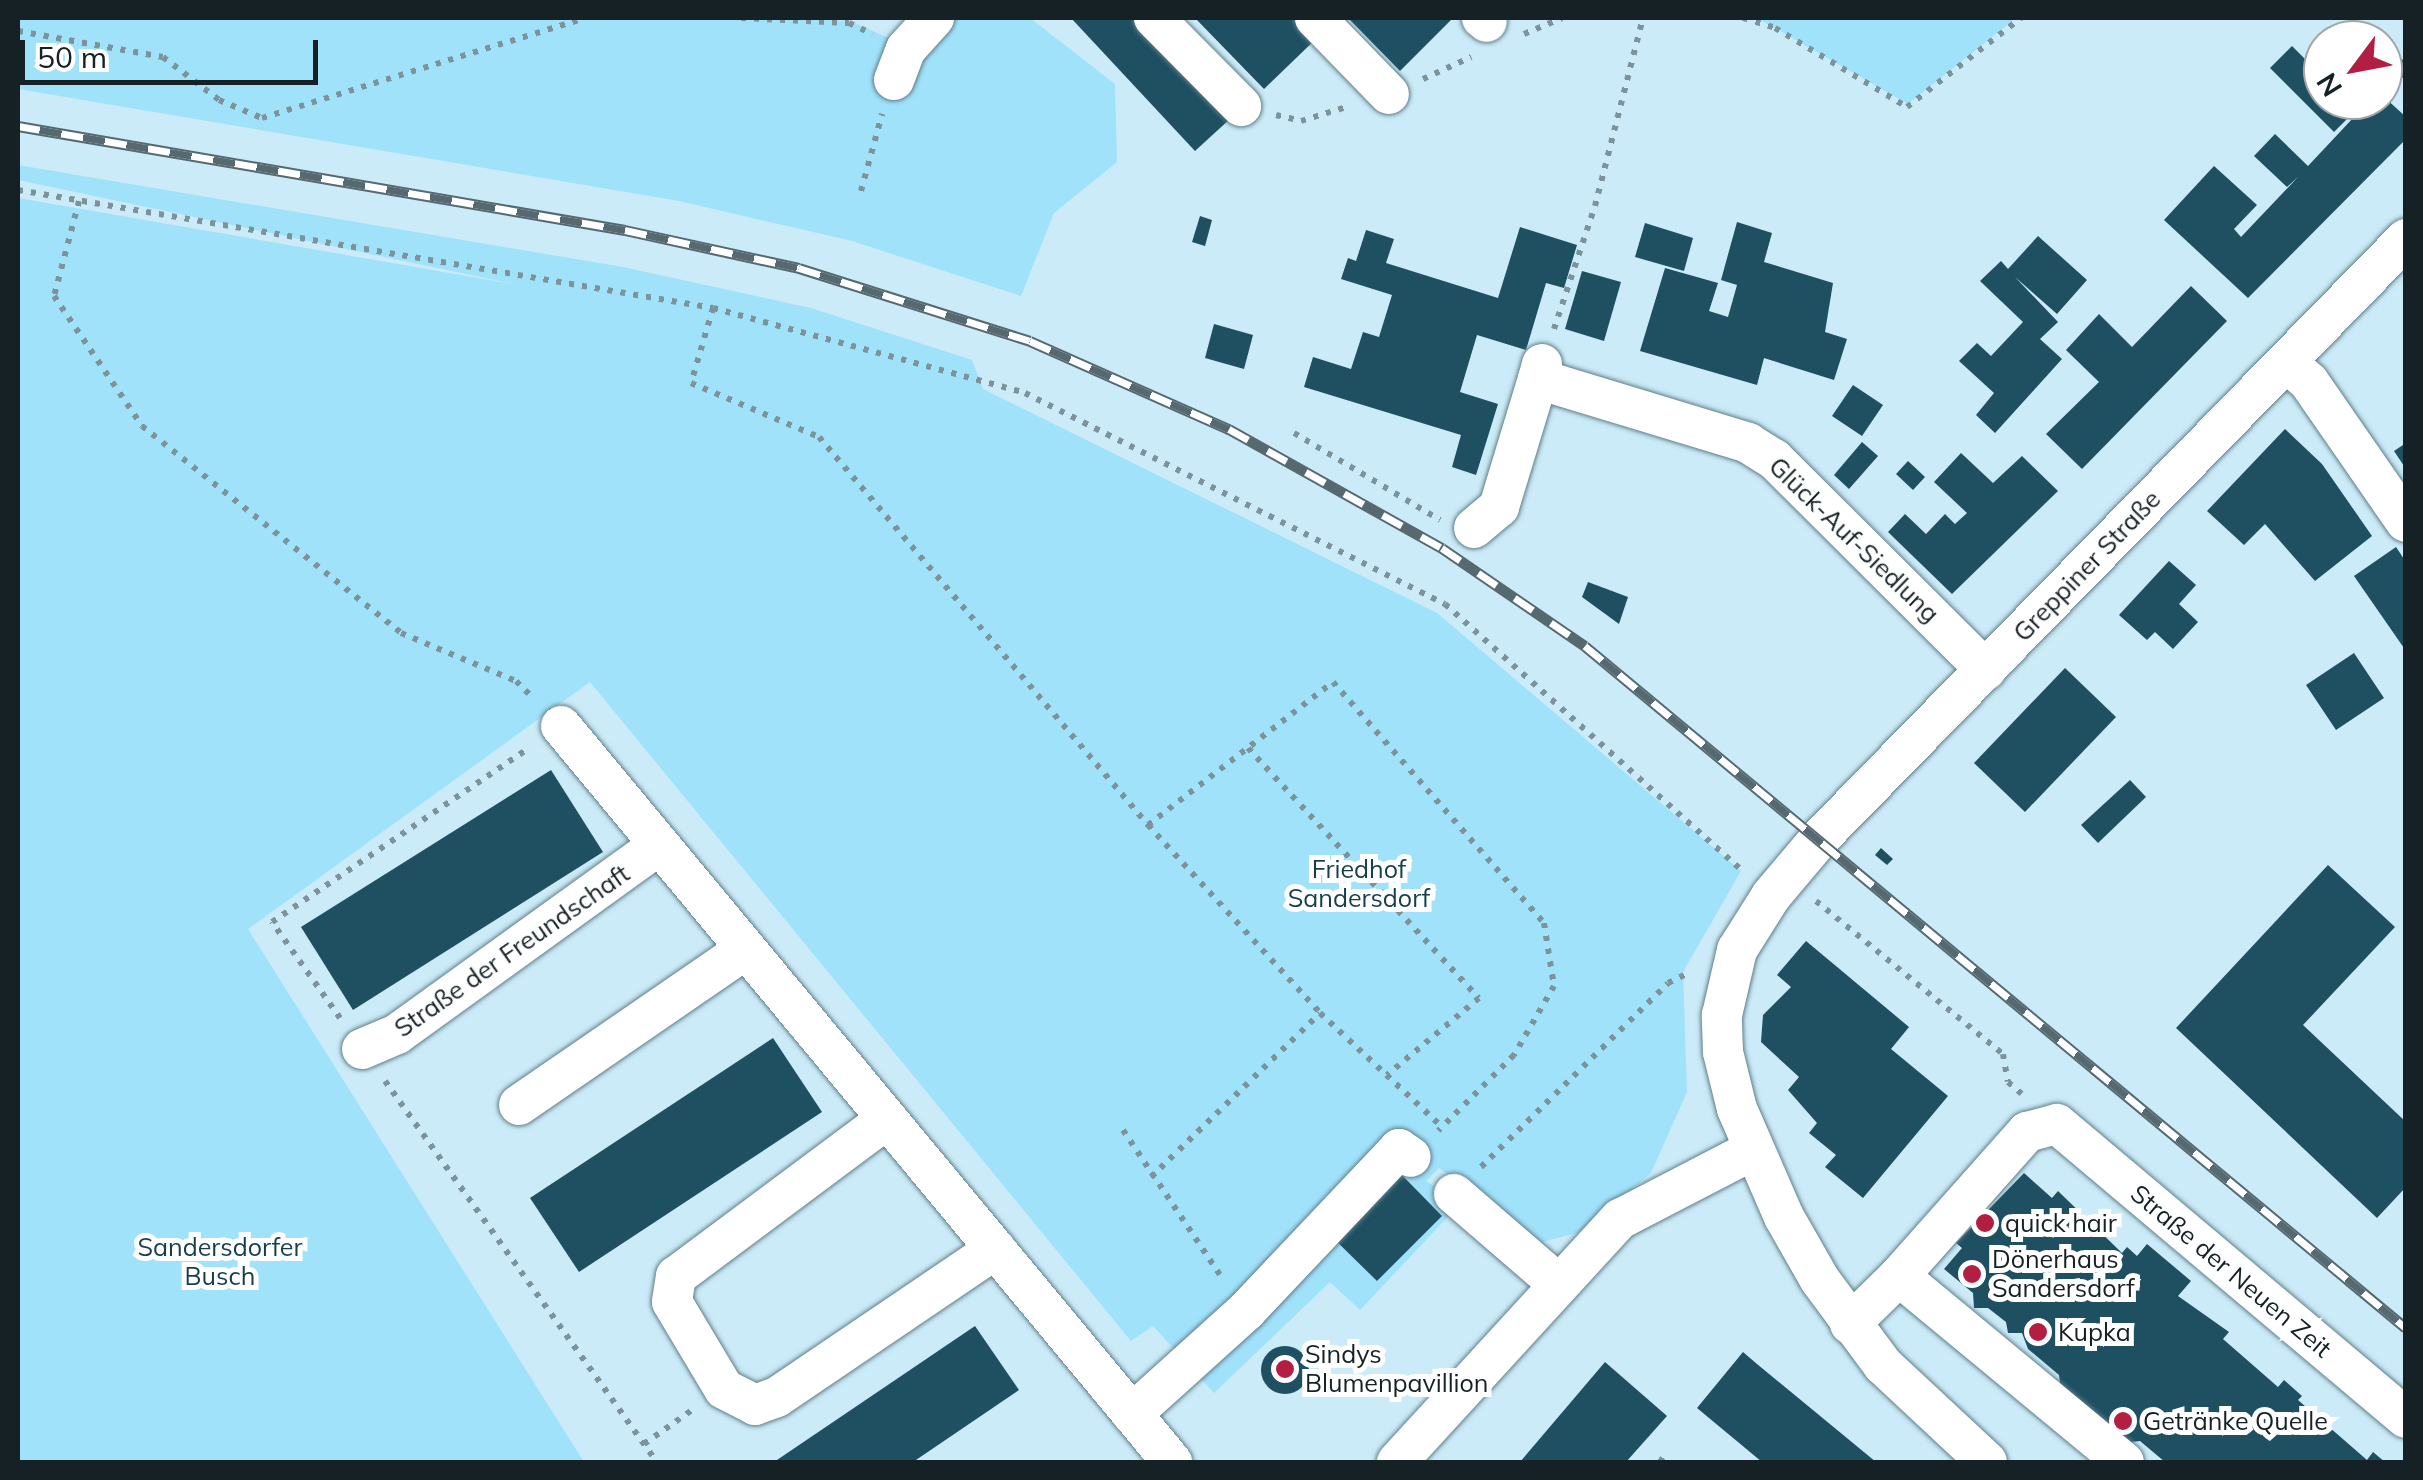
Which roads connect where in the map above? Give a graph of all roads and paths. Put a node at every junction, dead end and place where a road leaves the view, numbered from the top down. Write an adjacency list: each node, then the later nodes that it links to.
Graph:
1 (585, 18): 9 (path)
2 (741, 18): 10 (path)
3 (934, 18): 10 (street)
4 (1154, 18): 12 (street)
5 (1315, 18): 11 (street)
6 (1643, 18): 19 (path)
7 (1743, 18): 8 (path)
8 (2021, 18)
9 (18, 31)
10 (900, 65): 14 (path)
11 (1389, 94)
12 (1241, 106)
13 (18, 190): 15 (path)
14 (861, 191)
15 (78, 200): 17 (path); 24 (path)
16 (2406, 239): 18 (street, Greppiner Straße)
17 (713, 308): 26 (path); 28 (path)
18 (2286, 362): 21 (street); 23 (street, Greppiner Straße)
19 (1540, 371): 22 (street); 23 (street, Glück-Auf-Siedlung)
20 (1294, 432): 22 (path)
21 (2406, 522)
22 (1474, 528)
23 (1986, 670): 28 (street, Greppiner Straße)
24 (561, 726): 27 (street); 32 (path)
25 (1248, 748): 26 (path); 33 (path); 37 (path)
26 (1148, 825): 31 (path)
27 (658, 846): 29 (street); 32 (street, Straße der Freundschaft)
28 (1779, 886): 30 (street); 36 (path)
29 (746, 949): 34 (street); 35 (street)
30 (1737, 950): 39 (street); 42 (path)
31 (1320, 1013): 33 (path); 41 (path)
32 (362, 1049): 51 (path)
33 (1387, 1076): 37 (path)
34 (519, 1104)
35 (887, 1118): 43 (street); 48 (street)
36 (2056, 1124): 44 (street); 50 (street, Straße der Neuen Zeit)
37 (1442, 1126): 40 (path)
38 (1122, 1130): 41 (path)
39 (1753, 1150): 45 (street); 47 (street)
40 (1411, 1157): 46 (street)
41 (1151, 1177): 46 (path)
42 (1454, 1194): 45 (street)
43 (996, 1249): 48 (street); 49 (street)
44 (1899, 1276): 47 (street); 58 (street)
45 (1556, 1283): 55 (street)
46 (1246, 1311): 49 (street)
47 (1850, 1324): 57 (street)
48 (724, 1389): 51 (path)
49 (1132, 1414): 54 (street)
50 (2406, 1418)
51 (644, 1444): 53 (path)
52 (1667, 1452): 56 (path)
53 (657, 1462)
54 (1172, 1462)
55 (1397, 1462)
56 (1660, 1462)
57 (1987, 1462)
58 (2124, 1462)

